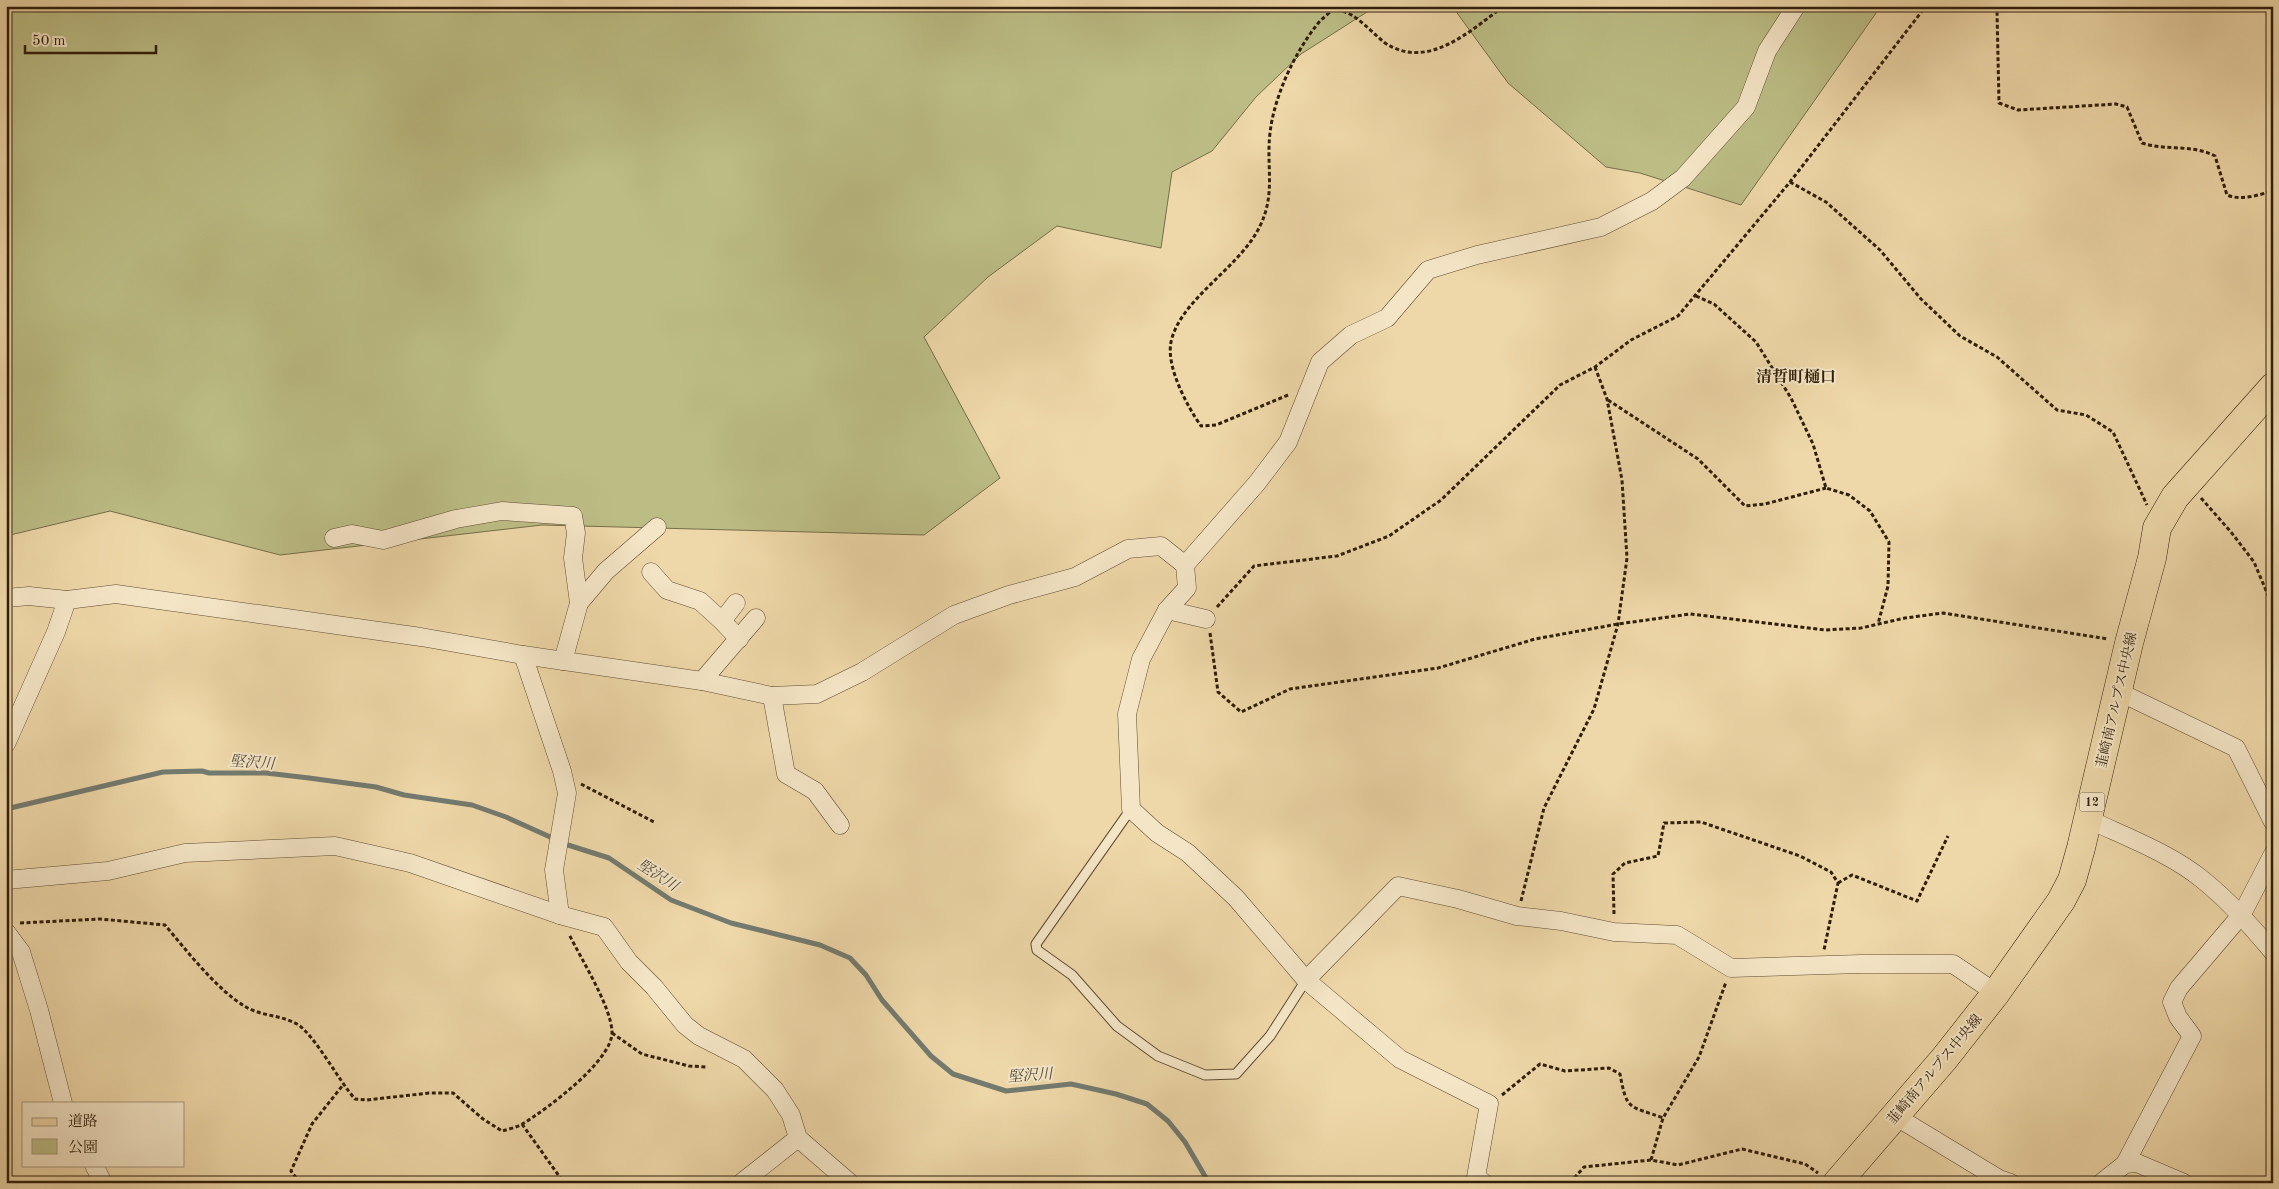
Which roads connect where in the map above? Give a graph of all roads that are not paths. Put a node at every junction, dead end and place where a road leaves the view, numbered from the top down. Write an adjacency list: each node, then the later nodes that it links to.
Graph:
1 (1796, 6): 5 (street)
2 (2273, 387): 19 (main road, 韮崎南アルプス中央線 / 12)
3 (657, 527): 9 (street)
4 (334, 538): 9 (street)
5 (1185, 565): 11 (street); 20 (street)
6 (651, 572): 14 (street)
7 (6, 598): 8 (street)
8 (67, 600): 16 (street); 21 (street)
9 (579, 603): 17 (street)
10 (736, 603): 14 (street)
11 (1167, 610): 13 (street); 22 (street)
12 (756, 618): 15 (street)
13 (1206, 619)
14 (722, 621): 15 (street)
15 (738, 639): 18 (street)
16 (523, 655): 17 (street); 29 (street)
17 (563, 661): 18 (street)
18 (702, 682): 20 (street)
19 (2119, 692): 23 (main road, 韮崎南アルプス中央線 / 12); 24 (street)
20 (772, 696): 25 (street)
21 (6, 744)
22 (1131, 809): 32 (street); 32 (lane)
23 (2088, 818): 28 (street); 33 (main road, 韮崎南アルプス中央線 / 12)
24 (2273, 822)
25 (840, 825)
26 (2273, 854): 28 (street)
27 (6, 880): 29 (street)
28 (2242, 914): 31 (street); 37 (street)
29 (560, 915): 36 (street)
30 (10, 927): 34 (street)
31 (2273, 952)
32 (1306, 980): 33 (street); 43 (street)
33 (1996, 993): 35 (main road, 韮崎南アルプス中央線 / 12)
34 (63, 1102)
35 (1895, 1116): 39 (main road, 韮崎南アルプス中央線 / 12); 44 (street)
36 (798, 1138): 41 (street); 42 (street)
37 (2125, 1164): 45 (street); 46 (street)
38 (94, 1166): 40 (street)
39 (1828, 1178)
40 (102, 1183)
41 (742, 1183)
42 (850, 1183)
43 (1484, 1183)
44 (2011, 1183)
45 (2101, 1183)
46 (2184, 1183)

